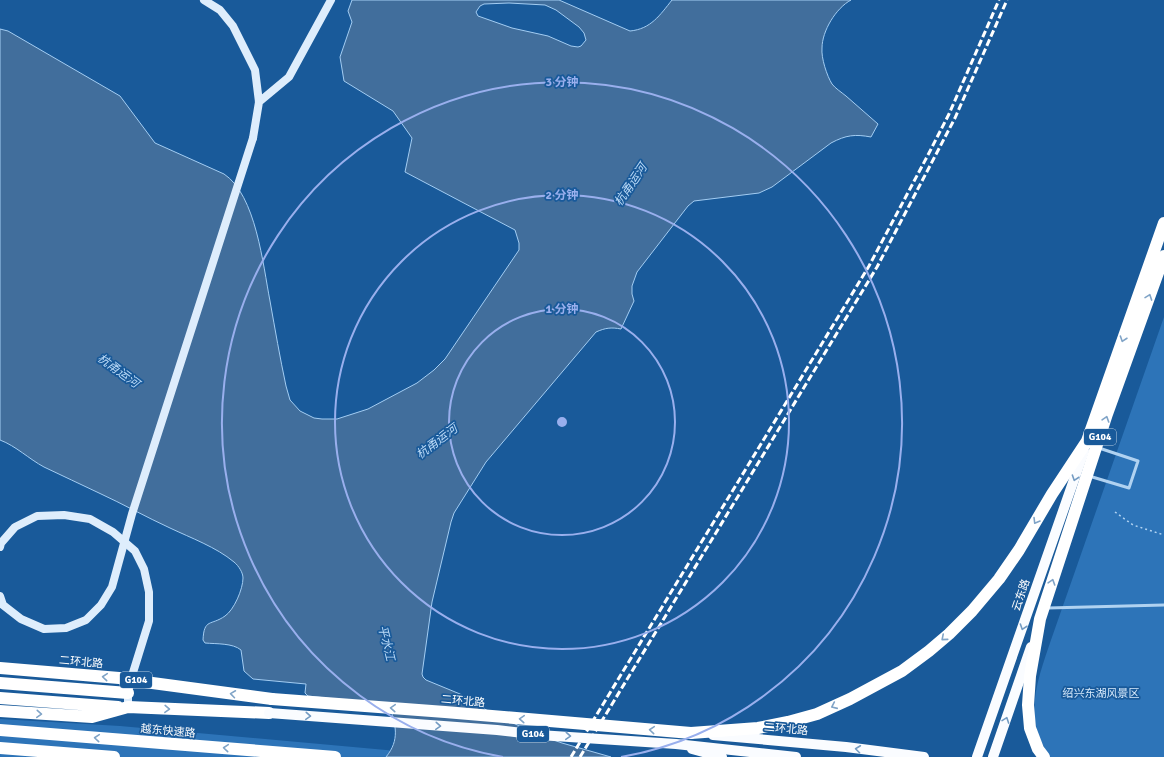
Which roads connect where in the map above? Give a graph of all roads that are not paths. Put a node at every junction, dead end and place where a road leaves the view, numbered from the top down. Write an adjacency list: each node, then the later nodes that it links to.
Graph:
1 (204, 0): 3 (street)
2 (331, 0): 3 (street)
3 (259, 102): 9 (street, bridge)
4 (1164, 223): 6 (highway, G104, one-way to 6)
5 (1164, 256): 6 (highway, G104, one-way to 5)
6 (1092, 444): 7 (highway, G104); 7 (lane); 21 (highway, one-way to 21); 29 (main road, 云东路, one-way to 29)
7 (1087, 476): 11 (highway, G104, one-way to 7)
8 (0, 547): 13 (street)
9 (0, 596)
10 (1164, 606): 11 (lane)
11 (1042, 614): 30 (main road, G104, one-way to 11); 31 (highway)
12 (0, 668): 13 (highway, 二环北路 / G104, one-way to 12)
13 (131, 679): 15 (street); 21 (highway, 二环北路 / G104, one-way to 13, bridge)
14 (0, 683): 15 (highway)
15 (128, 693): 17 (street)
16 (0, 698): 17 (highway)
17 (128, 707): 18 (highway, G104, one-way to 17); 19 (highway, G104, one-way to 19)
18 (0, 711)
19 (270, 713): 22 (main road, G104, one-way to 22, bridge)
20 (0, 730): 25 (highway, 越东快速路, one-way to 20)
21 (691, 733): 28 (main road, 二环北路 / G104, one-way to 21)
22 (676, 744): 26 (main road, bridge); 27 (main road, G104, bridge)
23 (0, 748): 24 (highway)
24 (114, 757)
25 (335, 757)
26 (722, 757)
27 (796, 757)
28 (924, 757)
29 (978, 757)
30 (993, 757)
31 (1044, 757)

